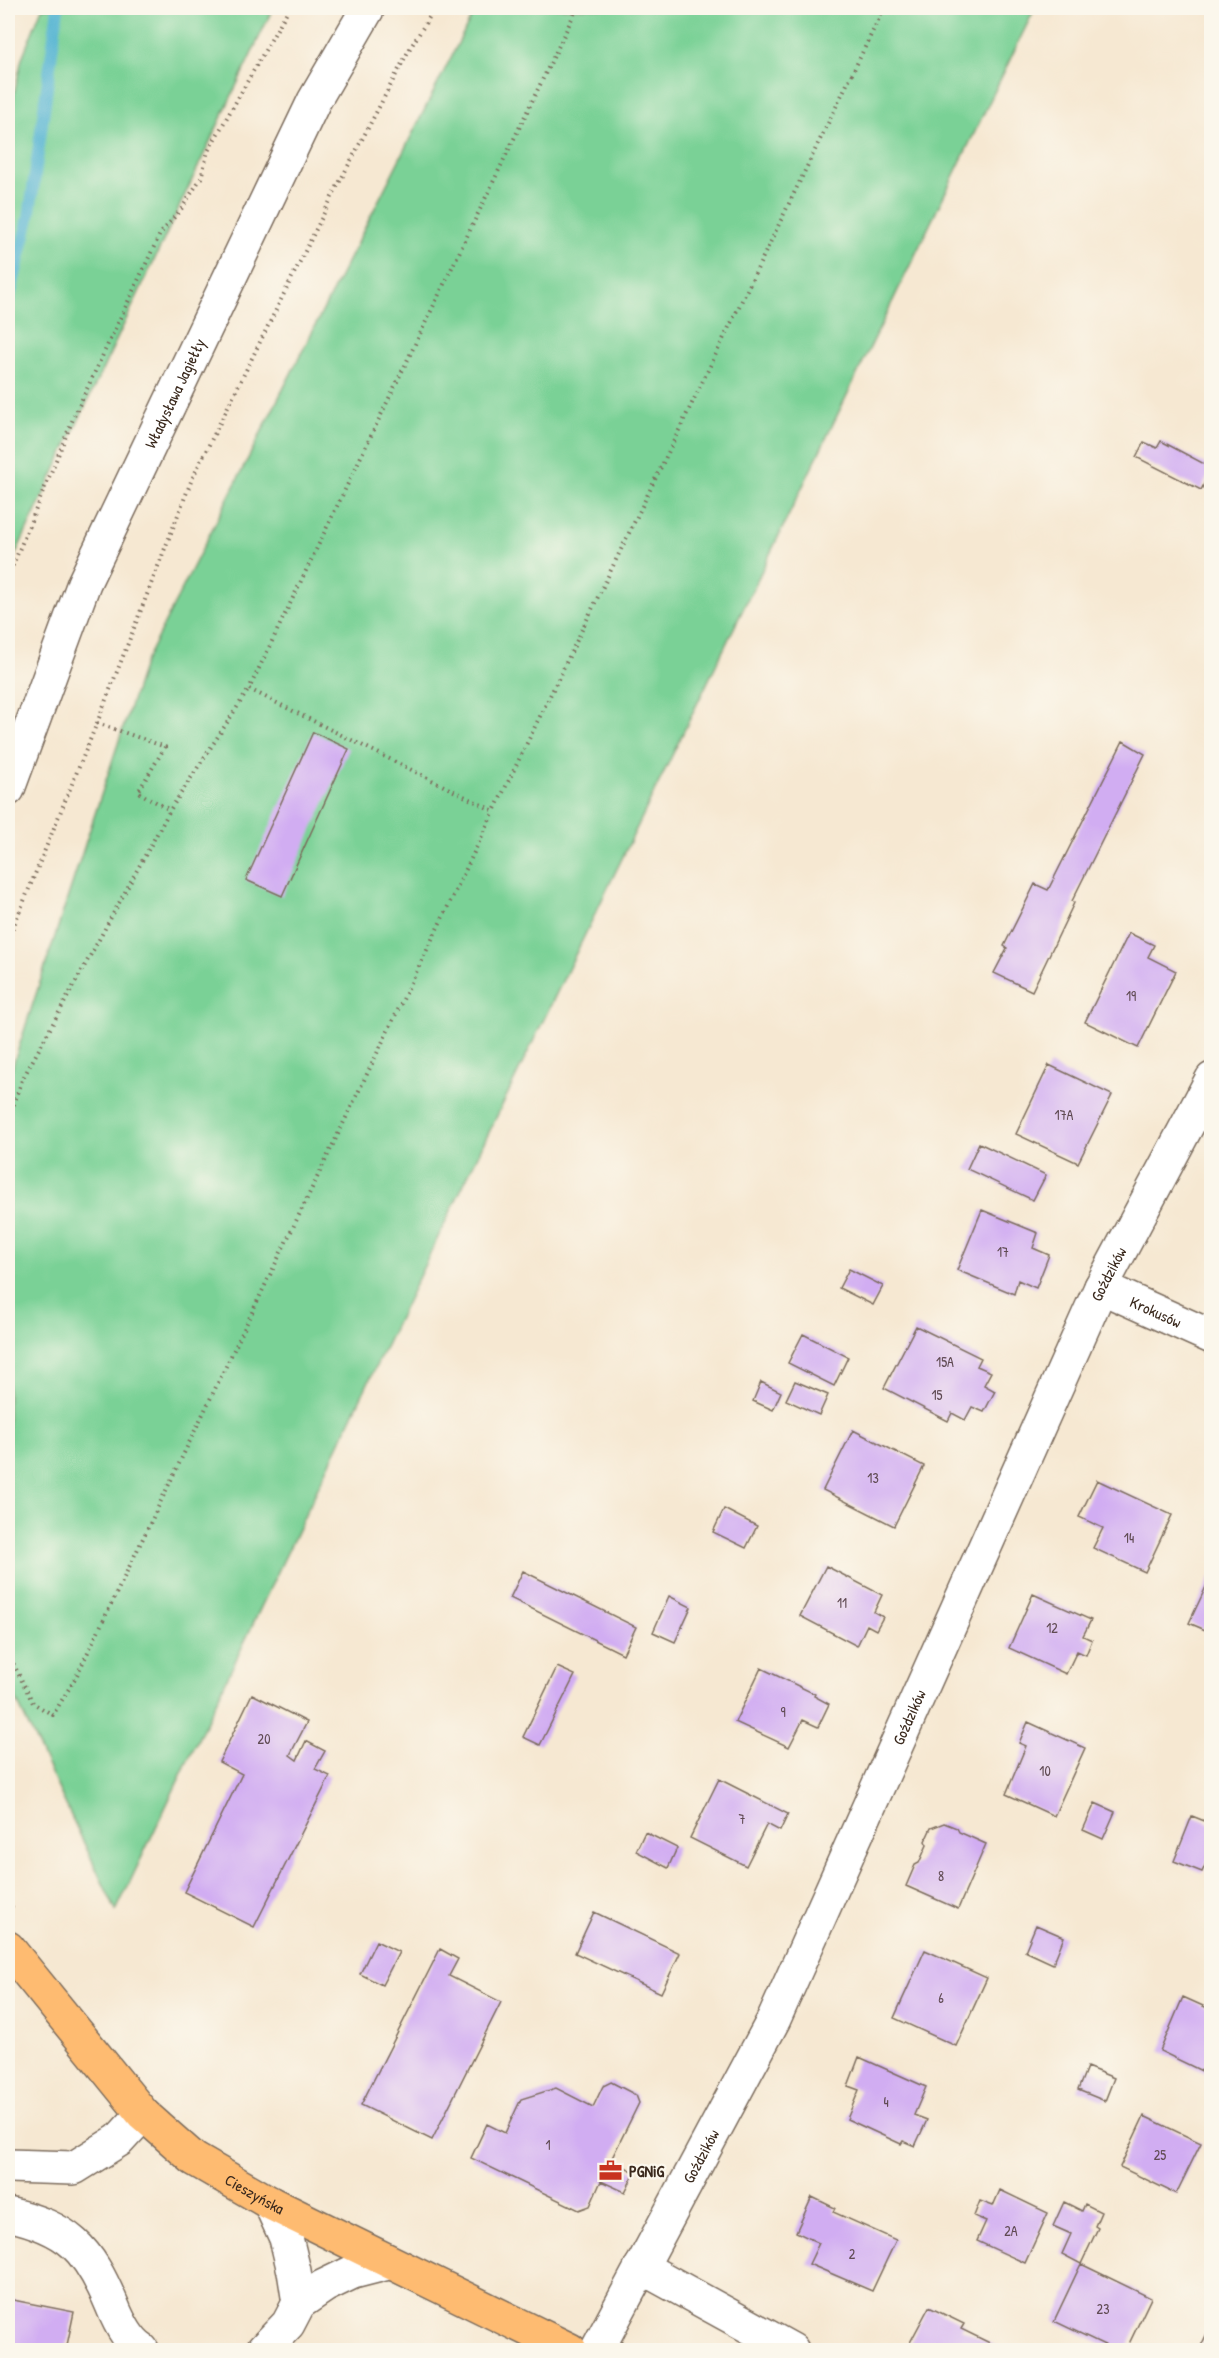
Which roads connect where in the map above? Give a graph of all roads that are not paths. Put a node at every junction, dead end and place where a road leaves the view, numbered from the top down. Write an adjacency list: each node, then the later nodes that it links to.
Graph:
1 (368, 8): 2 (street, Władysława Jagiełły)
2 (8, 789)
3 (1212, 1079): 4 (street, Goździków)
4 (1101, 1287): 5 (street, Krokusów); 12 (street, Goździków)
5 (1212, 1337)
6 (8, 1948): 7 (main road, Cieszyńska)
7 (143, 2114): 8 (street); 9 (main road, Cieszyńska)
8 (10, 2164)
9 (270, 2203): 11 (main road, Cieszyńska); 13 (street)
10 (8, 2214): 14 (street)
11 (388, 2263): 13 (street); 16 (main road, Cieszyńska)
12 (641, 2267): 17 (street, Goździków); 18 (street)
13 (299, 2303): 15 (street)
14 (142, 2350)
15 (263, 2350)
16 (570, 2350)
17 (597, 2350)
18 (792, 2350)

